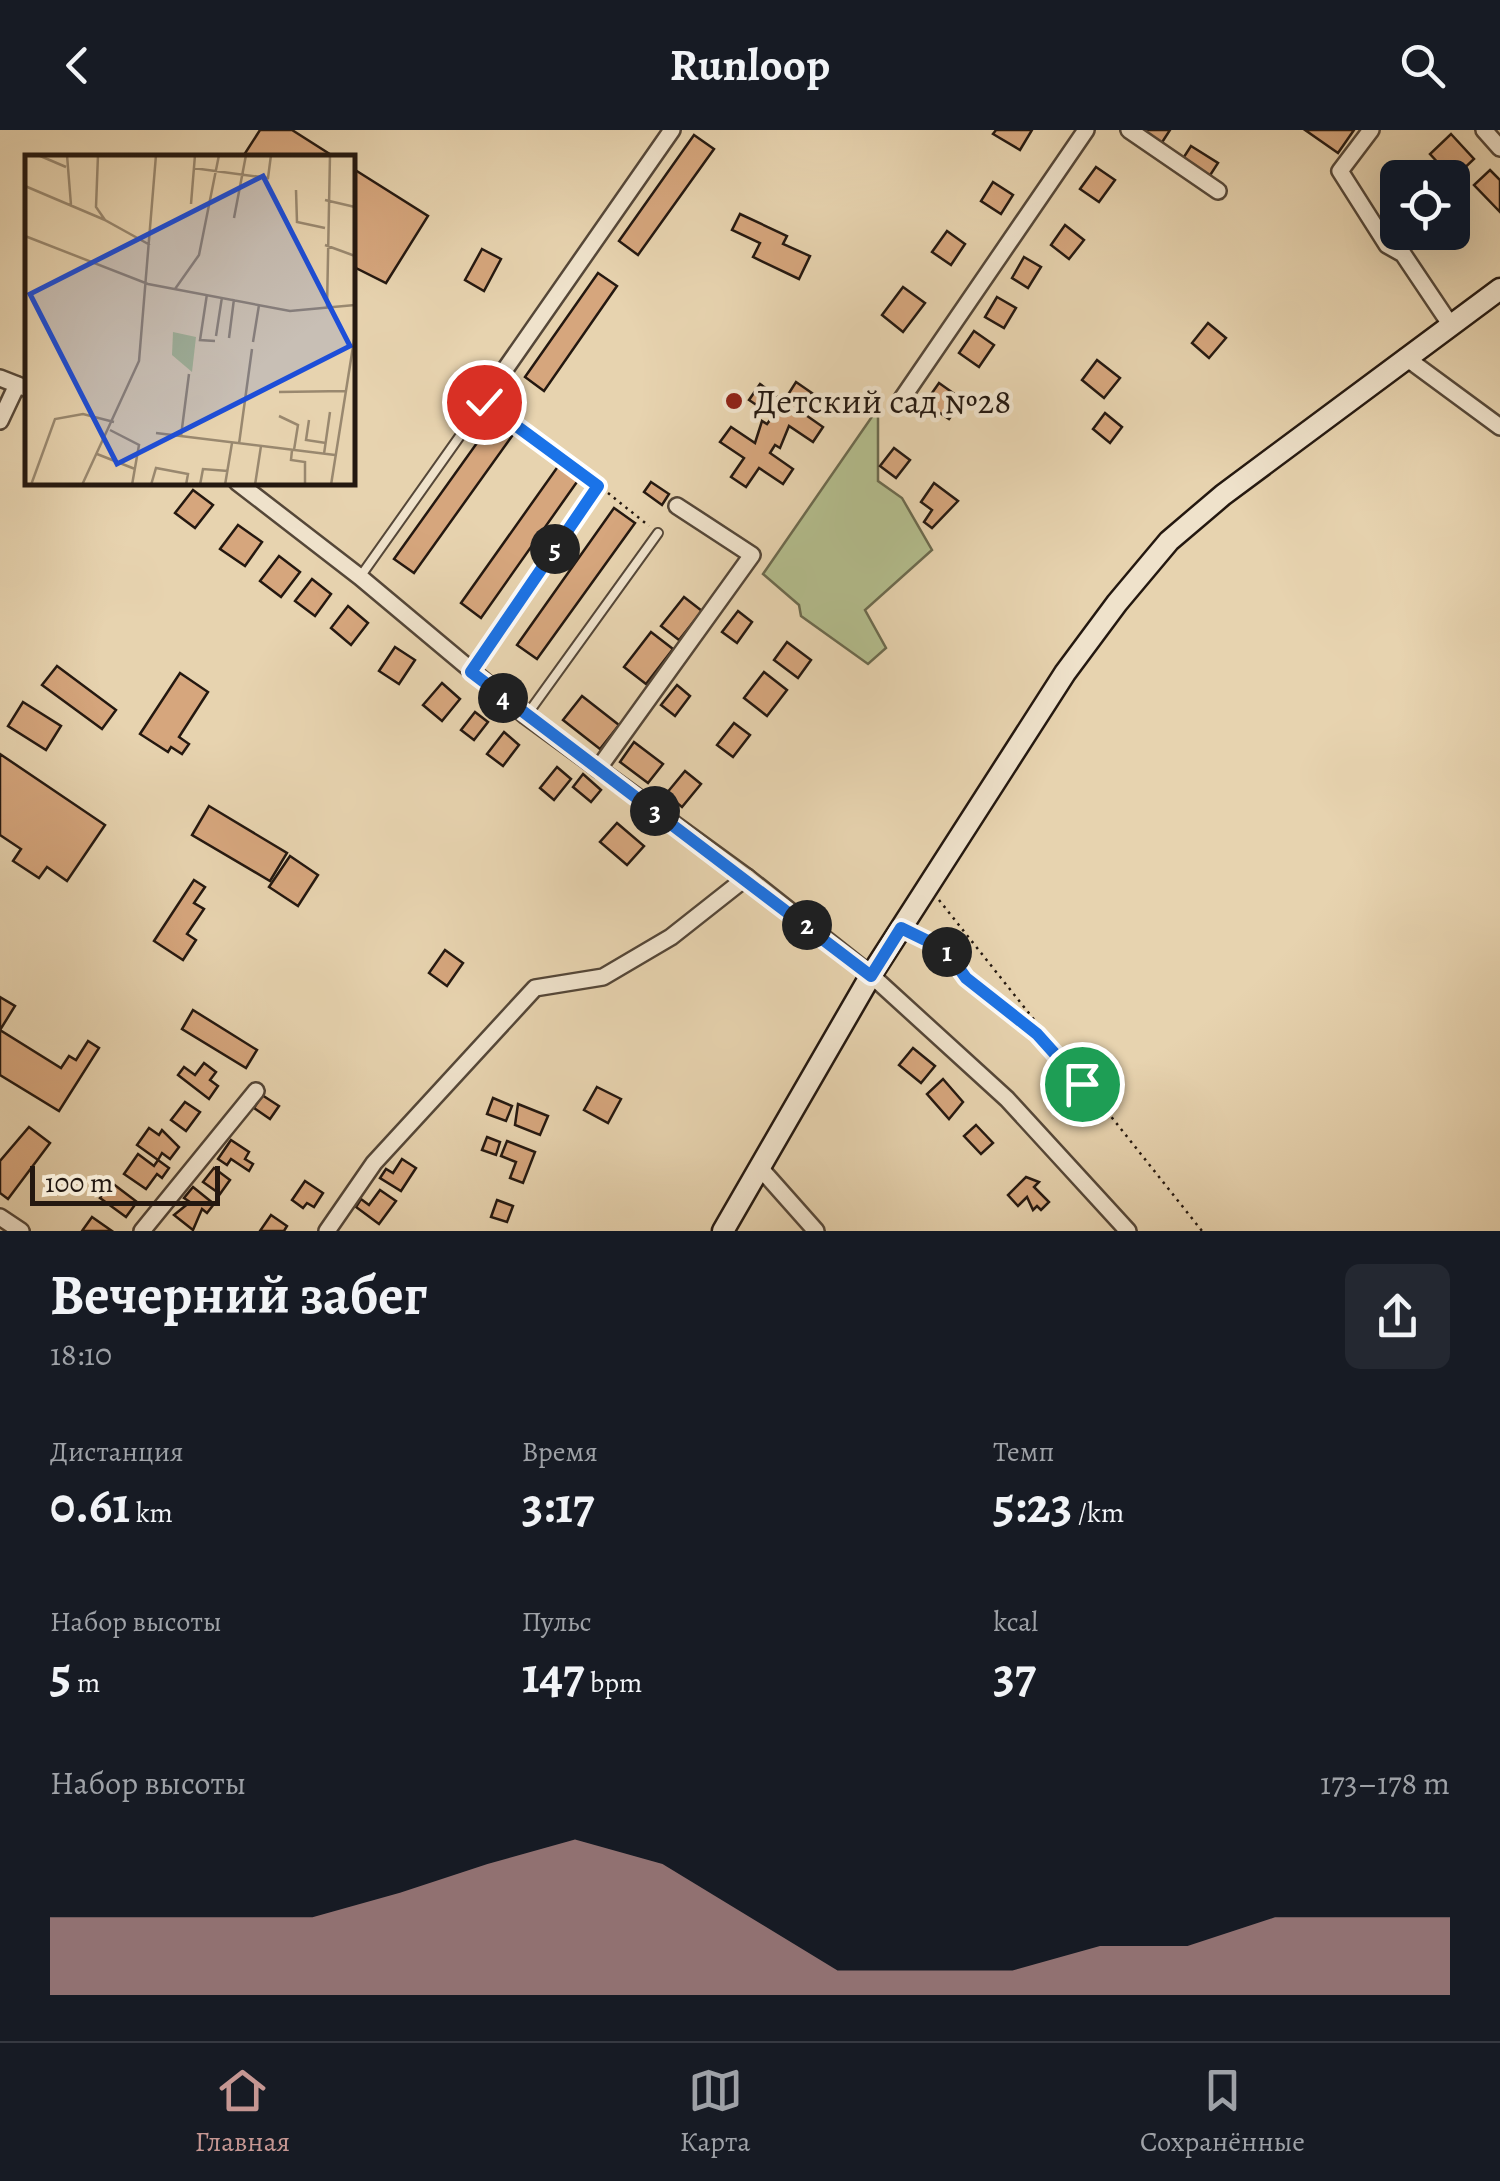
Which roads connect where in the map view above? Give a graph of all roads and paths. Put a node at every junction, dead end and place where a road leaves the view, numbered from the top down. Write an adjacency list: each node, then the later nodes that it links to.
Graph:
1 (672, 130): 11 (street)
2 (1086, 130): 15 (street)
3 (1129, 130): 7 (street)
4 (1371, 130): 9 (street)
5 (1484, 130): 6 (street)
6 (1500, 148)
7 (1218, 191)
8 (1500, 289): 9 (main road)
9 (1450, 324): 10 (main road)
10 (1405, 357): 17 (street); 27 (main road)
11 (506, 368): 14 (path)
12 (0, 378): 13 (street)
13 (22, 387): 16 (street)
14 (484, 402): 19 (path); 22 (lane)
15 (898, 406)
16 (0, 421)
17 (1500, 427)
18 (240, 485): 22 (street)
19 (598, 486): 21 (path); 23 (lane)
20 (677, 506): 25 (street)
21 (658, 533): 24 (lane)
22 (360, 576): 23 (street)
23 (471, 672): 24 (street)
24 (526, 716): 25 (street)
25 (598, 769): 26 (street)
26 (747, 877): 29 (street); 36 (street)
27 (930, 885): 28 (main road); 30 (path)
28 (901, 928): 29 (main road); 30 (path)
29 (871, 976): 32 (main road); 39 (street)
30 (1082, 1084): 40 (path)
31 (256, 1090): 35 (street)
32 (761, 1168): 37 (main road); 38 (street)
33 (0, 1217): 34 (street)
34 (21, 1231)
35 (142, 1231)
36 (327, 1231)
37 (723, 1231)
38 (816, 1231)
39 (1128, 1231)
40 (1202, 1231)

